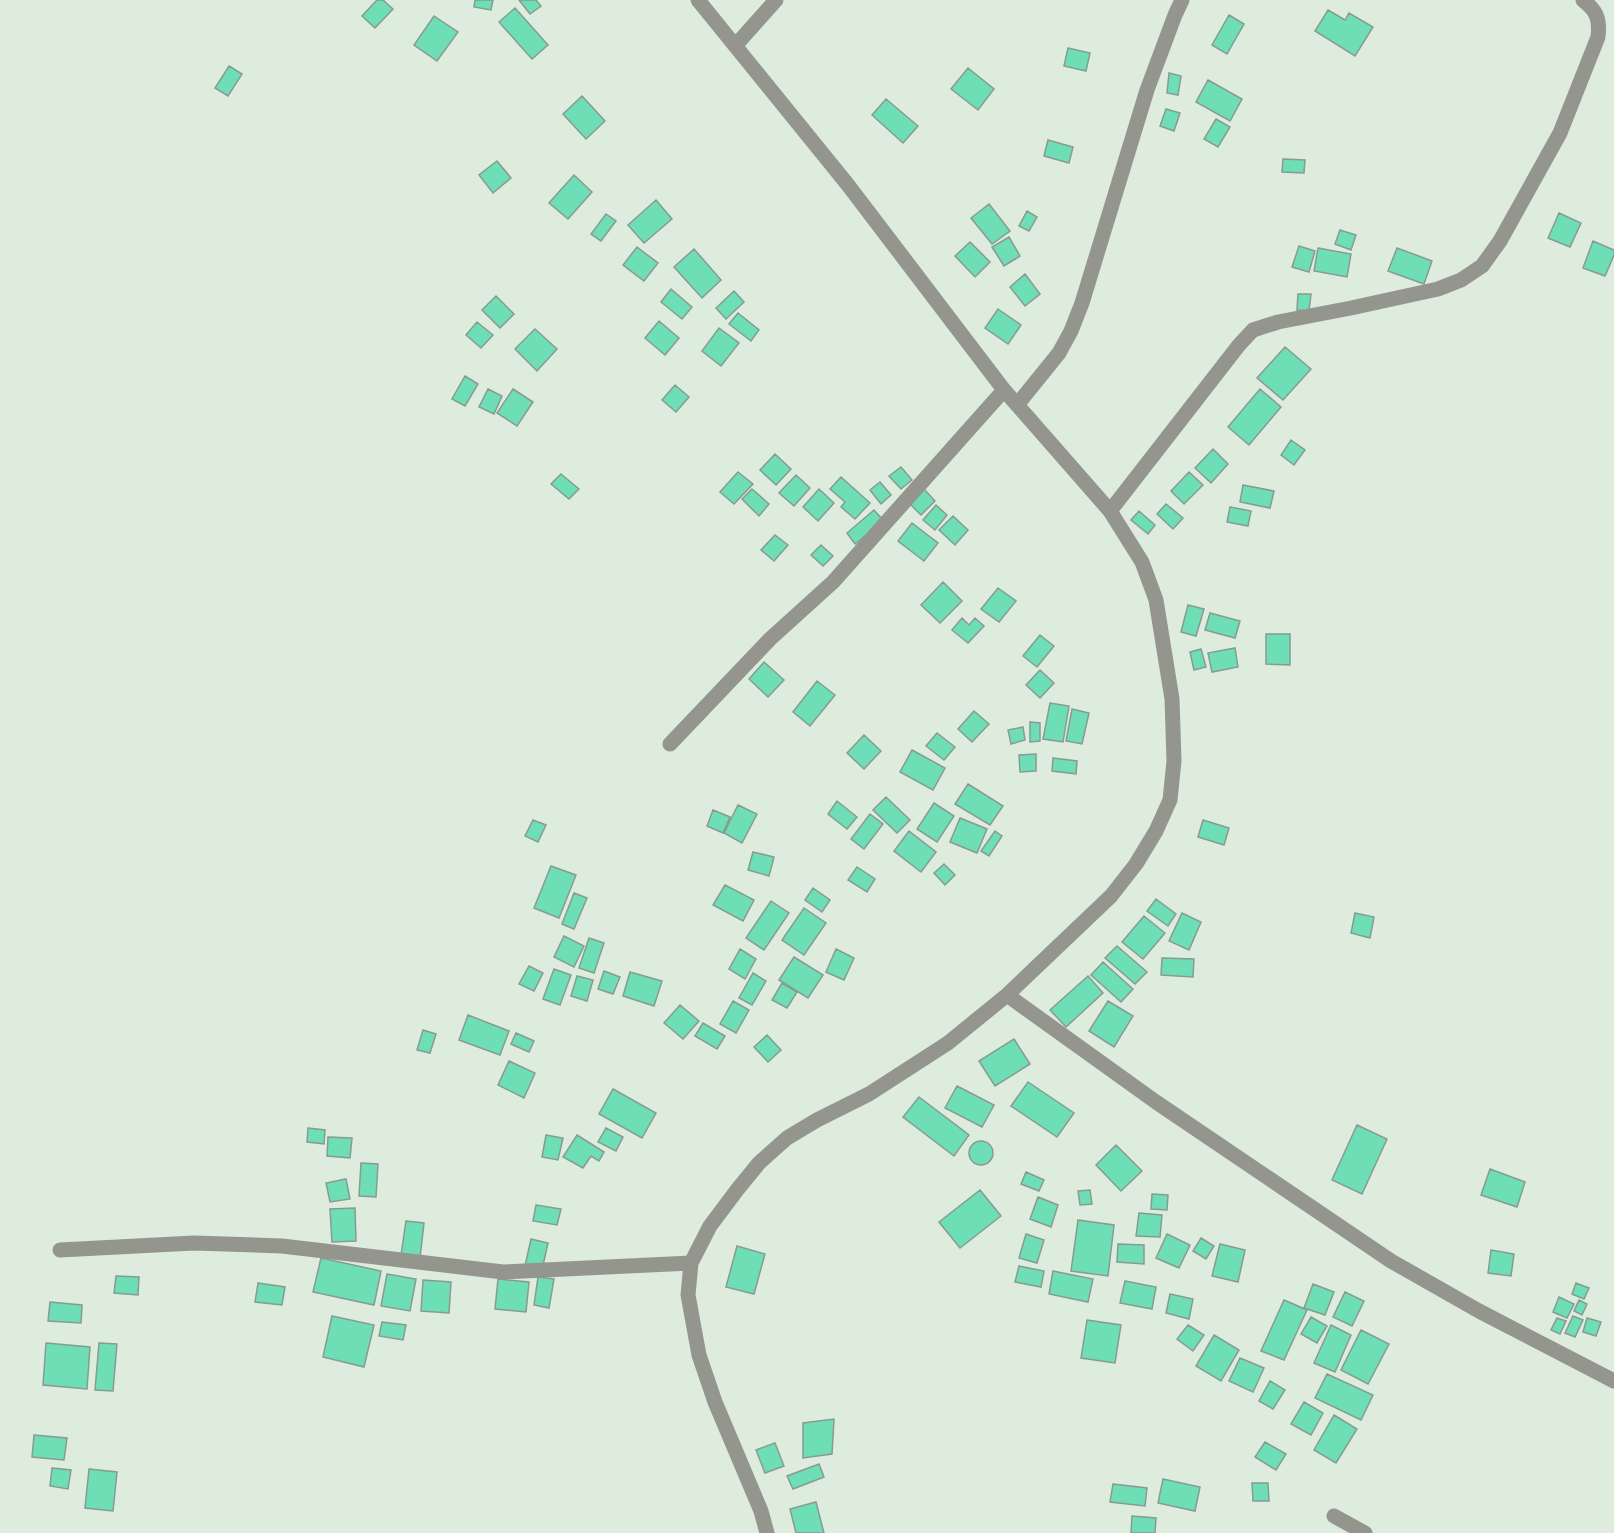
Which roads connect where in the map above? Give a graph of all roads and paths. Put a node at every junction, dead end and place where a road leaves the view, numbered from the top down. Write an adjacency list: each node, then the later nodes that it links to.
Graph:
1 (698, 0): 5 (street)
2 (776, 0): 5 (street)
3 (1182, 0): 7 (street)
4 (1583, 0): 8 (street)
5 (735, 46): 6 (street)
6 (1004, 390): 7 (street); 9 (street)
7 (1017, 405): 8 (street)
8 (1110, 512): 10 (street)
9 (670, 744)
10 (1007, 995): 12 (street); 13 (street)
11 (60, 1250): 12 (street)
12 (690, 1263): 15 (street)
13 (1614, 1381)
14 (1334, 1516): 16 (street)
15 (768, 1533)
16 (1365, 1533)

